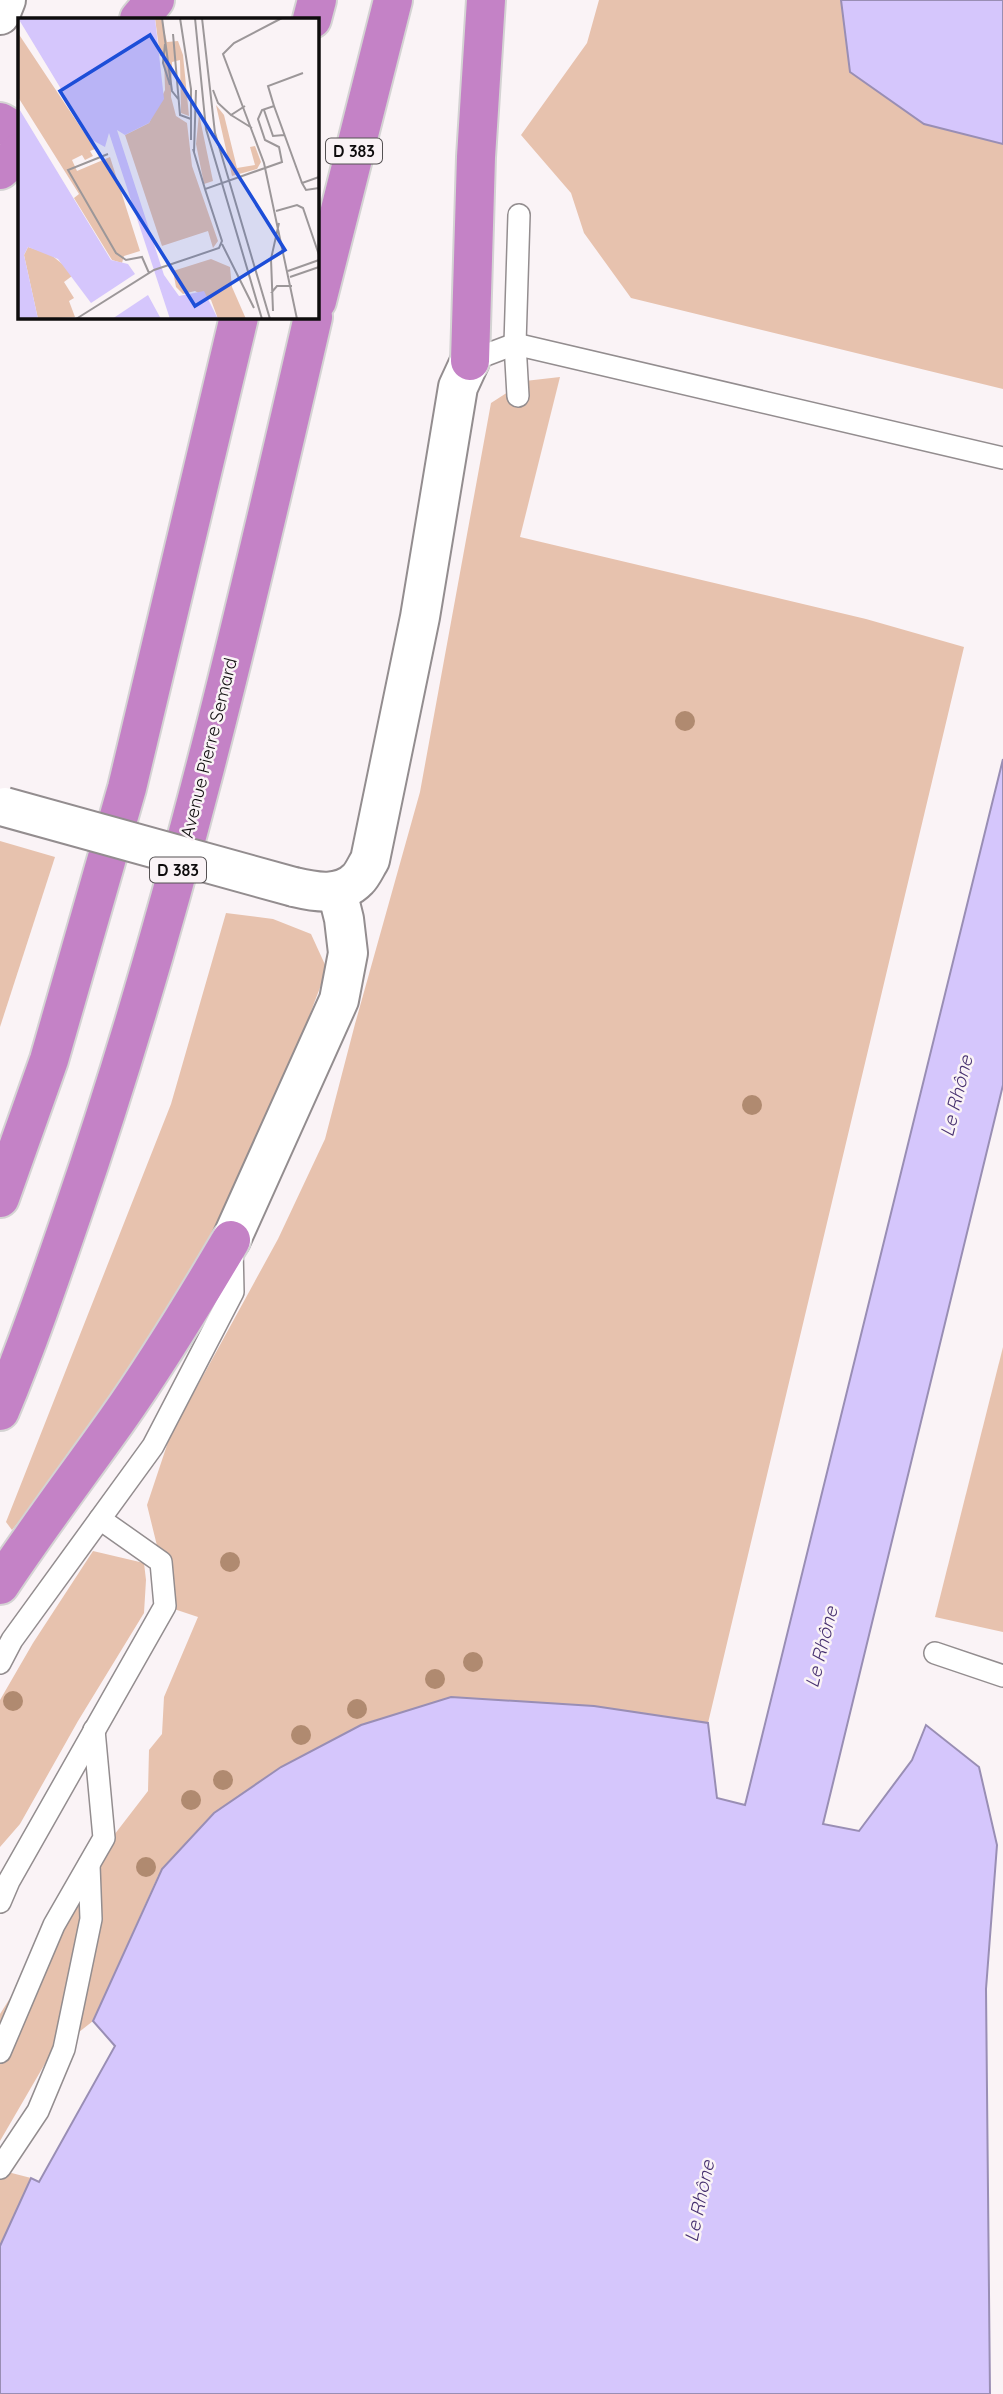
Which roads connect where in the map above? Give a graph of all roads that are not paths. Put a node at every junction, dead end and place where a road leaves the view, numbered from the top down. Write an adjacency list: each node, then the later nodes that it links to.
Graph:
1 (6, 0): 6 (street)
2 (155, 0): 7 (highway)
3 (317, 0): 8 (highway)
4 (393, 0): 14 (highway, D 383)
5 (486, 0): 18 (highway)
6 (0, 15)
7 (140, 18)
8 (312, 18)
9 (0, 122): 10 (highway)
10 (18, 132)
11 (18, 154): 12 (highway)
12 (0, 170)
13 (519, 215): 17 (lane)
14 (318, 298)
15 (239, 318): 23 (highway)
16 (313, 318): 25 (highway, Avenue Pierre Semard / D 383)
17 (515, 344): 18 (lane); 19 (lane); 20 (lane)
18 (470, 361): 22 (street)
19 (518, 396)
20 (996, 457)
21 (2, 807): 22 (street, bridge)
22 (337, 891): 24 (street)
23 (0, 1198)
24 (231, 1240): 26 (lane); 27 (highway)
25 (0, 1411)
26 (100, 1519): 29 (lane); 31 (lane)
27 (0, 1585)
28 (935, 1653): 30 (lane)
29 (0, 1663)
30 (1003, 1676)
31 (94, 1730): 32 (lane); 33 (lane)
32 (89, 1864): 34 (lane); 35 (lane)
33 (0, 1902)
34 (0, 2052)
35 (0, 2168)

